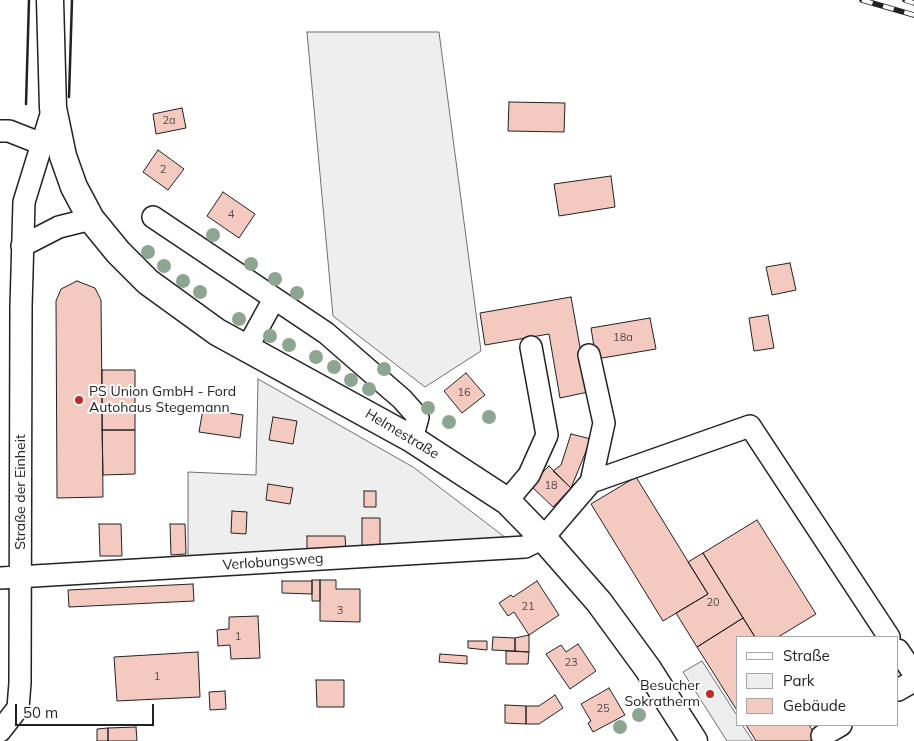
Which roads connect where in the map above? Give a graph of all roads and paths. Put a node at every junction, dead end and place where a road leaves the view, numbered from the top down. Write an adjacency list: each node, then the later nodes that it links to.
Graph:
1 (50, 0): 2 (main road, Helmestraße)
2 (53, 108): 4 (street, Straße der Einheit); 6 (main road, Helmestraße)
3 (0, 132): 4 (street)
4 (42, 144): 7 (street, Straße der Einheit)
5 (153, 217): 8 (street)
6 (90, 219): 7 (street); 10 (main road, Helmestraße)
7 (22, 246): 16 (street, Straße der Einheit)
8 (274, 299): 10 (street); 12 (street)
9 (531, 347): 14 (street)
10 (247, 348): 12 (main road, Helmestraße)
11 (590, 355): 13 (street)
12 (412, 439): 14 (main road, Helmestraße)
13 (591, 482): 15 (street); 17 (street)
14 (507, 502): 15 (main road, Helmestraße)
15 (543, 538): 16 (street, Verlobungsweg); 25 (main road, Helmestraße)
16 (10, 578): 23 (street, Straße der Einheit)
17 (889, 636)
18 (899, 652): 19 (street)
19 (914, 674)
20 (914, 681): 21 (street)
21 (899, 689)
22 (839, 726): 24 (street)
23 (0, 731)
24 (822, 736)
25 (694, 741)

